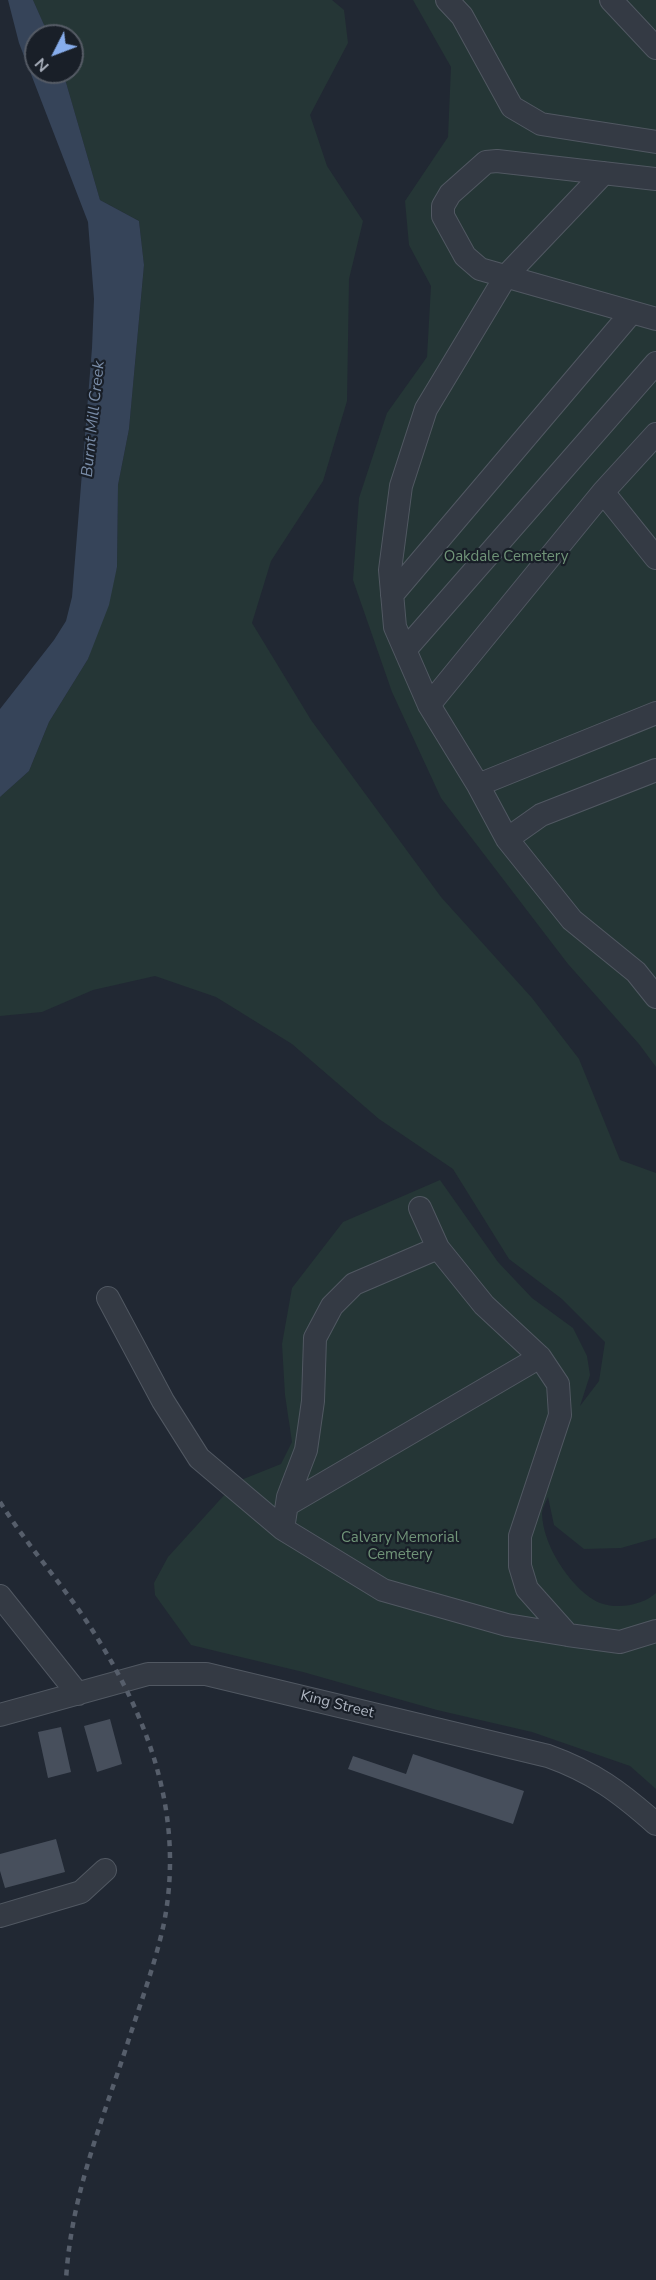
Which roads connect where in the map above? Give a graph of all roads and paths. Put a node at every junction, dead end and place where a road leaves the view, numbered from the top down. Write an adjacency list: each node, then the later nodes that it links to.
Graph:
1 (447, 0): 4 (street)
2 (610, 0): 3 (street)
3 (656, 48)
4 (656, 142)
5 (604, 173): 6 (street); 7 (street); 7 (street)
6 (656, 179)
7 (506, 276): 8 (street); 14 (street)
8 (632, 312): 9 (street); 14 (street)
9 (656, 319)
10 (656, 363): 15 (street)
11 (656, 434): 12 (street)
12 (603, 492): 13 (street); 16 (street)
13 (656, 558)
14 (392, 595): 15 (street)
15 (405, 650): 16 (street)
16 (429, 705): 19 (street)
17 (656, 713): 19 (street)
18 (656, 770): 20 (street)
19 (478, 785): 20 (street)
20 (507, 839): 21 (street)
21 (656, 997)
22 (420, 1208): 23 (street)
23 (438, 1248): 25 (street); 26 (street)
24 (108, 1298): 27 (street)
25 (540, 1357): 26 (street); 28 (street)
26 (286, 1505): 27 (street)
27 (283, 1528): 30 (street)
28 (527, 1589): 30 (street); 32 (street)
29 (0, 1596): 33 (street)
30 (507, 1625): 32 (street)
31 (656, 1631): 32 (street)
32 (568, 1635)
33 (78, 1694): 34 (street, King Street); 35 (street, King Street)
34 (0, 1715)
35 (656, 1824)
36 (105, 1870): 37 (street)
37 (0, 1916)

